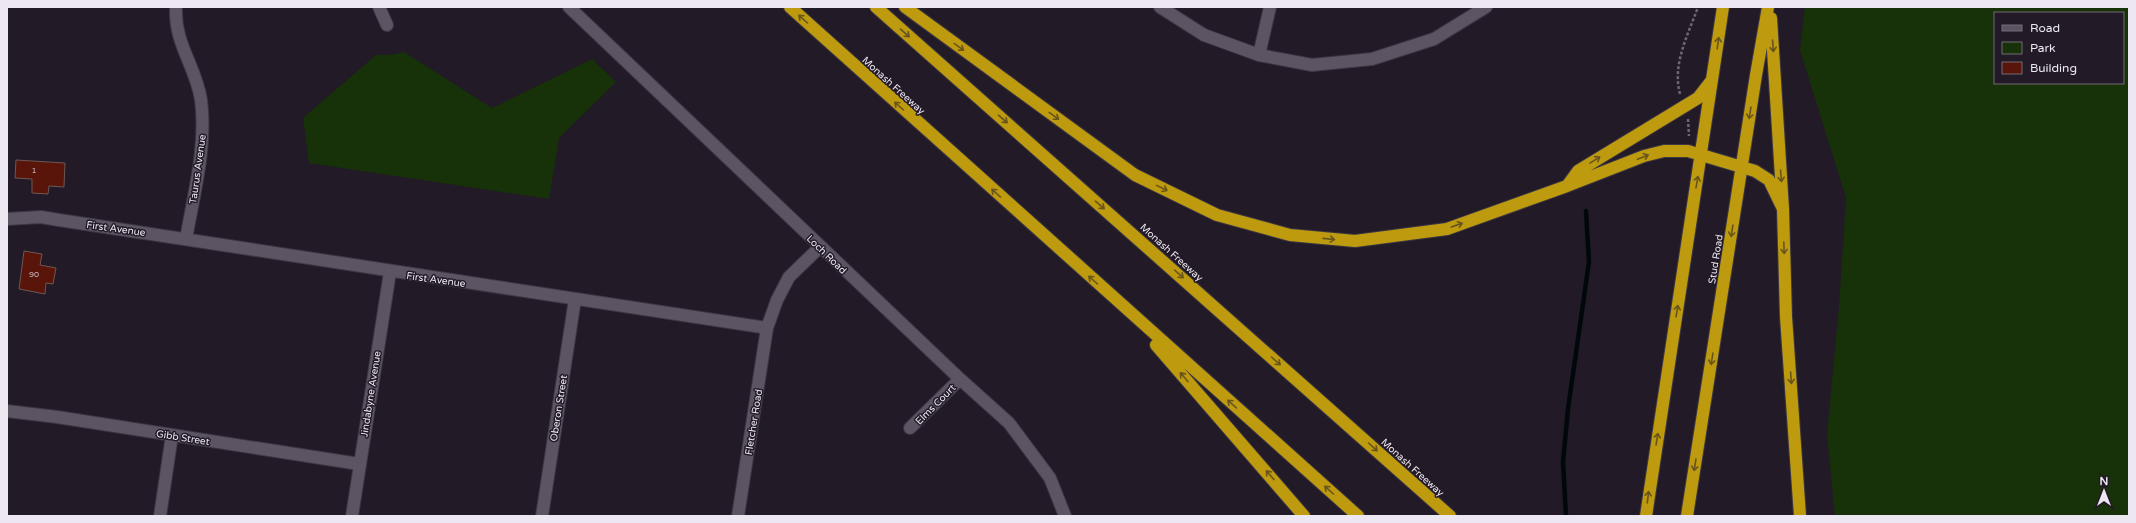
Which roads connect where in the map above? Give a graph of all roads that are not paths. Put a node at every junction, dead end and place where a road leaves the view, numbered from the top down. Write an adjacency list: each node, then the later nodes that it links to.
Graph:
1 (176, 7): 20 (street, Taurus Avenue)
2 (379, 7): 12 (street)
3 (569, 7): 21 (street, Loch Road)
4 (790, 7): 24 (highway, Monash Freeway, one-way to 4)
5 (876, 7): 38 (highway, Monash Freeway, one-way to 38)
6 (905, 7): 17 (highway, one-way to 17)
7 (1160, 7): 13 (street)
8 (1270, 7): 13 (street)
9 (1486, 7): 13 (street)
10 (1723, 7): 14 (highway, one-way to 10)
11 (1770, 7): 16 (highway, Stud Road, one-way to 16); 18 (highway, one-way to 18)
12 (387, 25)
13 (1259, 55)
14 (1713, 79): 15 (highway); 17 (highway, one-way to 14)
15 (1701, 154): 16 (highway); 17 (highway, one-way to 15); 39 (highway, one-way to 15)
16 (1742, 166): 18 (highway); 40 (highway, Stud Road, one-way to 40)
17 (1567, 186)
18 (1783, 209): 41 (highway, one-way to 41)
19 (7, 219): 20 (street, First Avenue)
20 (186, 239): 22 (street, First Avenue)
21 (820, 247): 25 (street); 26 (street, Loch Road)
22 (390, 272): 23 (street, First Avenue); 30 (street, Jindabyne Avenue)
23 (575, 299): 25 (street, First Avenue); 33 (street, Oberon Street)
24 (1122, 306): 36 (highway, one-way to 24); 37 (highway, Monash Freeway, one-way to 24)
25 (767, 328): 34 (street, Fletcher Road)
26 (960, 379): 28 (street, Elms Court); 35 (street, Loch Road)
27 (7, 412): 29 (street, Gibb Street)
28 (910, 428)
29 (172, 435): 30 (street, Gibb Street); 31 (street)
30 (359, 464): 32 (street, Jindabyne Avenue)
31 (160, 516)
32 (352, 516)
33 (542, 516)
34 (738, 516)
35 (1065, 516)
36 (1304, 516)
37 (1358, 516)
38 (1450, 516)
39 (1646, 516)
40 (1688, 516)
41 (1800, 516)

